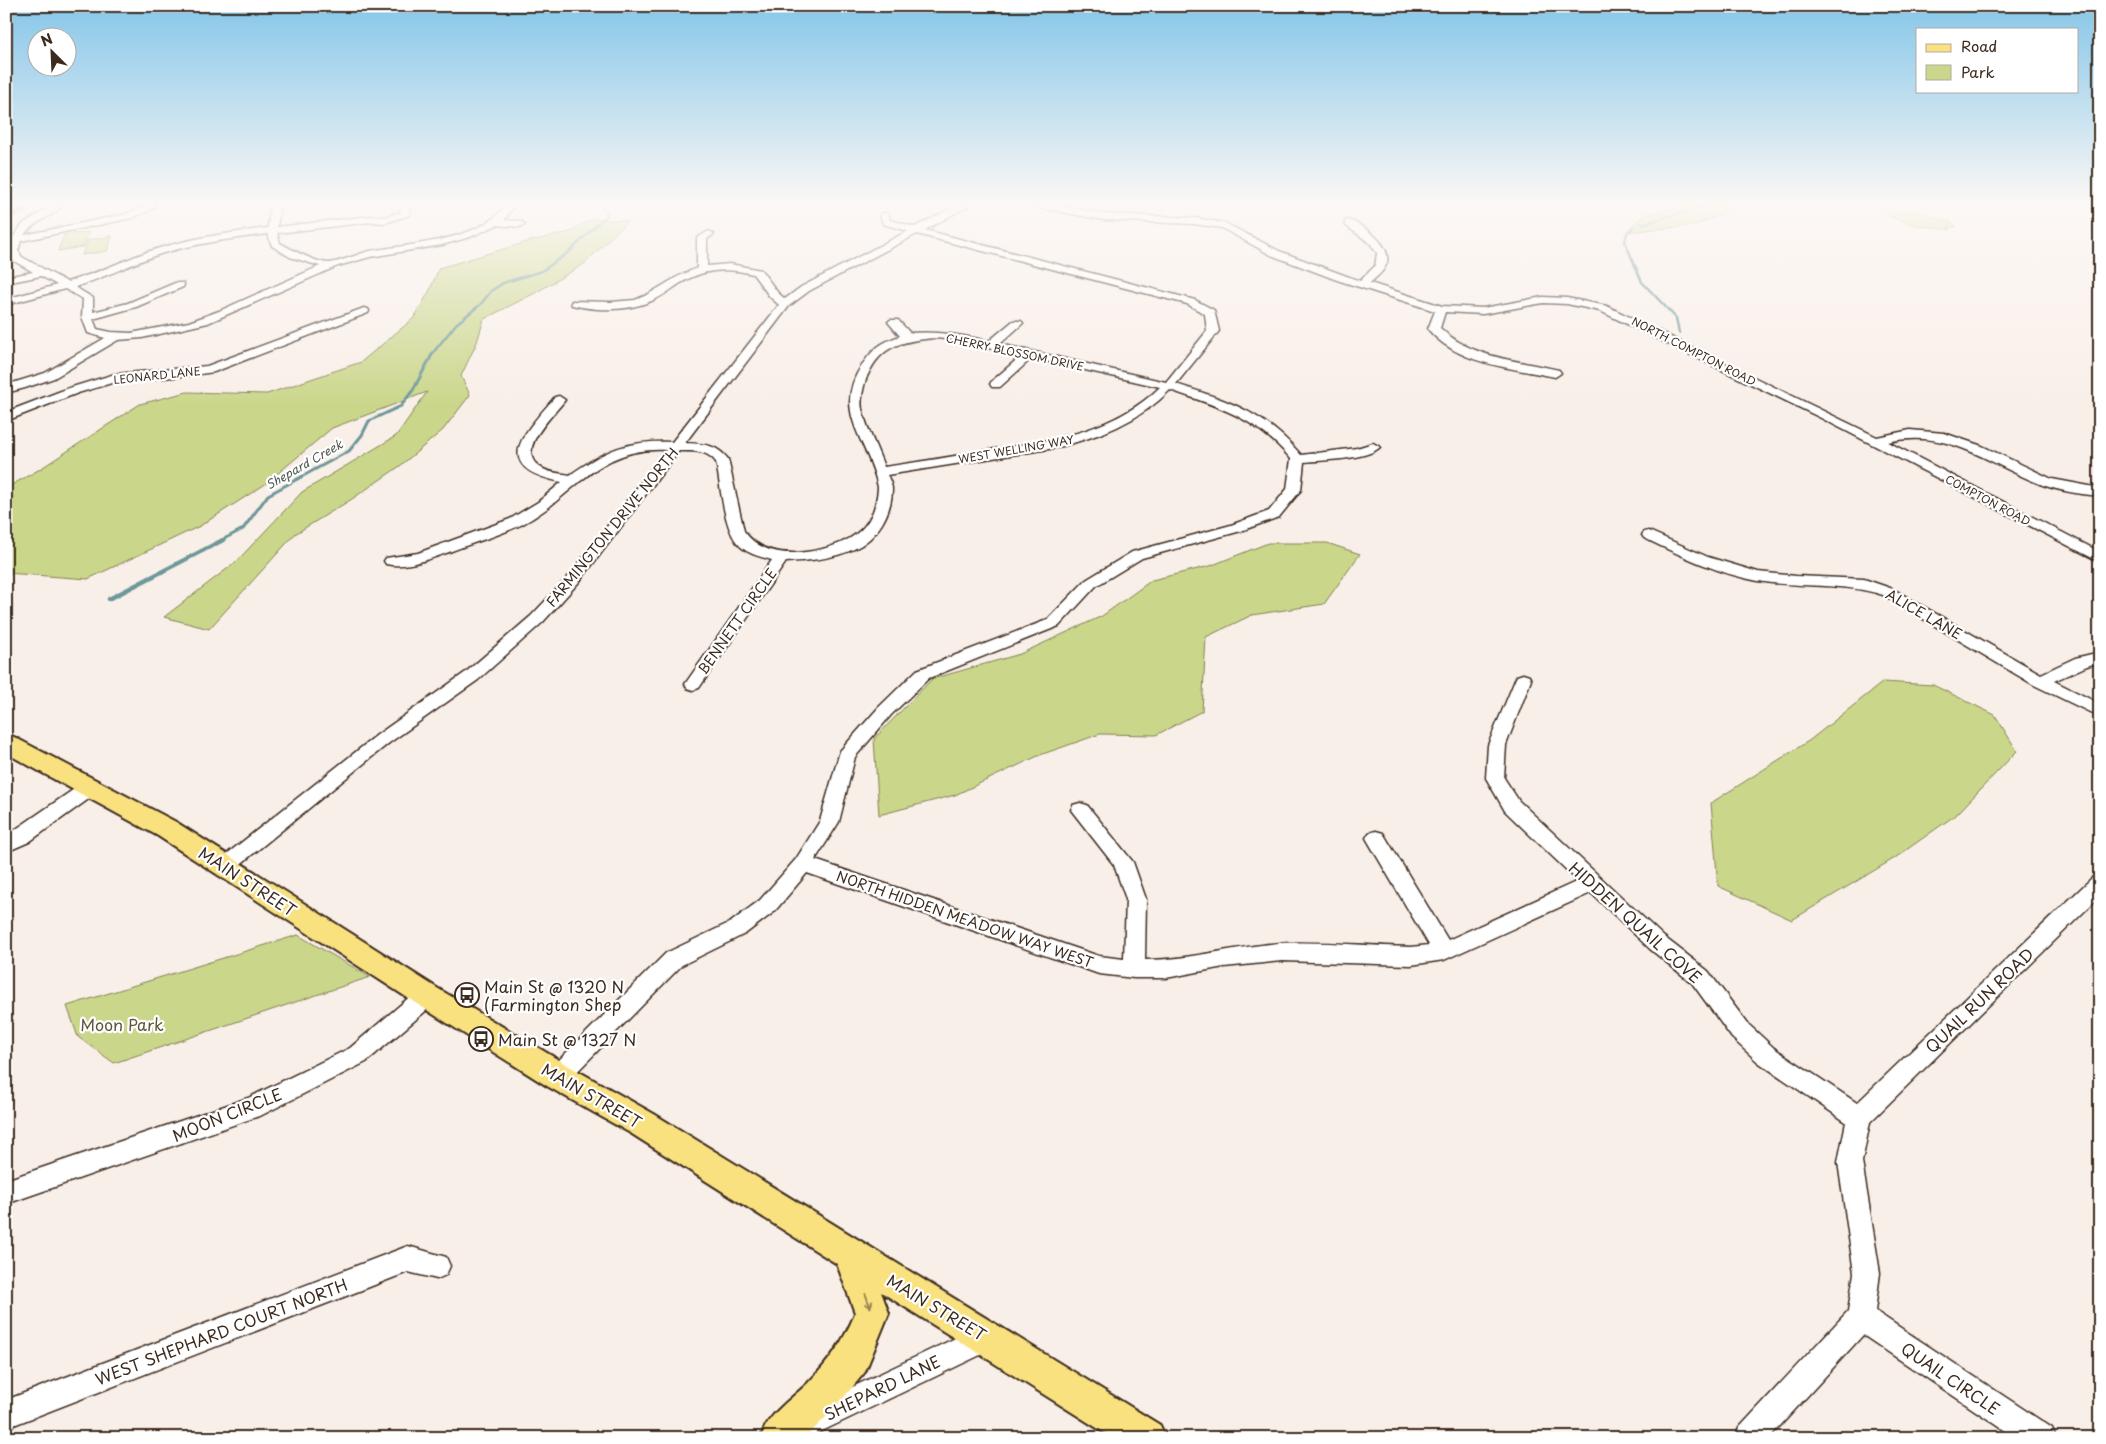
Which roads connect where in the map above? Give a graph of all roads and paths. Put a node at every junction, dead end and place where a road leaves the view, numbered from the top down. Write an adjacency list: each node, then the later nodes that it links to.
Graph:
1 (106, 272): 12 (street)
2 (315, 272): 22 (street)
3 (694, 272): 15 (street)
4 (758, 272): 16 (street)
5 (837, 272): 16 (street, FARMINGTON DRIVE NORTH)
6 (1082, 272): 28 (street, WEST WELLING WAY)
7 (1329, 272): 11 (street, NORTH COMPTON ROAD)
8 (1374, 272): 11 (street)
9 (42, 273): 10 (street); 12 (street)
10 (6, 280)
11 (1363, 284): 17 (street, NORTH COMPTON ROAD)
12 (67, 285): 14 (street); 19 (street)
13 (179, 285): 19 (street)
14 (6, 302)
15 (576, 303)
16 (785, 304): 33 (street, FARMINGTON DRIVE NORTH)
17 (1441, 309): 26 (street); 32 (street, NORTH COMPTON ROAD)
18 (364, 311): 31 (street, LEONARD LANE)
19 (87, 317): 22 (street)
20 (894, 322): 23 (street)
21 (1016, 323): 24 (street)
22 (115, 337): 29 (street)
23 (906, 338): 24 (street, CHERRY BLOSSOM DRIVE); 36 (street, CHERRY BLOSSOM DRIVE)
24 (991, 345): 25 (street, CHERRY BLOSSOM DRIVE)
25 (1029, 355): 27 (street); 28 (street, CHERRY BLOSSOM DRIVE)
26 (1555, 373)
27 (996, 384)
28 (1168, 386): 35 (street, CHERRY BLOSSOM DRIVE); 36 (street, WEST WELLING WAY)
29 (6, 389)
30 (559, 400): 37 (street)
31 (6, 417)
32 (1876, 441): 38 (street); 41 (street, COMPTON ROAD)
33 (677, 446): 37 (street, CHERRY BLOSSOM DRIVE); 40 (street, CHERRY BLOSSOM DRIVE); 54 (street, FARMINGTON DRIVE NORTH)
34 (1373, 447): 35 (street)
35 (1298, 459): 53 (street)
36 (879, 472): 40 (street, CHERRY BLOSSOM DRIVE)
37 (572, 480): 42 (street, CHERRY BLOSSOM DRIVE)
38 (2100, 492)
39 (1649, 534): 45 (street, ALICE LANE)
40 (780, 558): 46 (street, BENNETT CIRCLE)
41 (2100, 558)
42 (391, 561)
43 (2100, 657): 45 (street)
44 (1523, 680): 55 (street, HIDDEN QUAIL COVE)
45 (2040, 681): 47 (street, ALICE LANE)
46 (693, 684)
47 (2100, 711)
48 (6, 743): 49 (main road, MAIN STREET)
49 (90, 788): 52 (street); 54 (main road, MAIN STREET)
50 (1080, 810): 58 (street)
51 (1376, 838): 57 (street)
52 (6, 845)
53 (803, 864): 58 (street, NORTH HIDDEN MEADOW WAY WEST); 60 (street)
54 (225, 866): 59 (main road, MAIN STREET)
55 (1593, 883): 57 (street, NORTH HIDDEN MEADOW WAY WEST); 61 (street, HIDDEN QUAIL COVE)
56 (2100, 883): 61 (street, QUAIL RUN ROAD)
57 (1444, 952): 58 (street, NORTH HIDDEN MEADOW WAY WEST)
58 (1134, 969)
59 (427, 996): 60 (main road, MAIN STREET); 62 (street, MOON CIRCLE)
60 (558, 1076): 63 (main road, MAIN STREET)
61 (1859, 1118): 65 (street)
62 (6, 1192)
63 (852, 1256): 66 (main road, MAIN STREET); 68 (main road, one-way to 68)
64 (437, 1266): 67 (street, WEST SHEPHARD COURT NORTH)
65 (1861, 1317): 70 (street); 71 (street, QUAIL CIRCLE)
66 (987, 1337): 68 (street, SHEPARD LANE); 69 (main road, MAIN STREET)
67 (6, 1414)
68 (778, 1437)
69 (1148, 1438)
70 (1749, 1438)
71 (2042, 1438)

